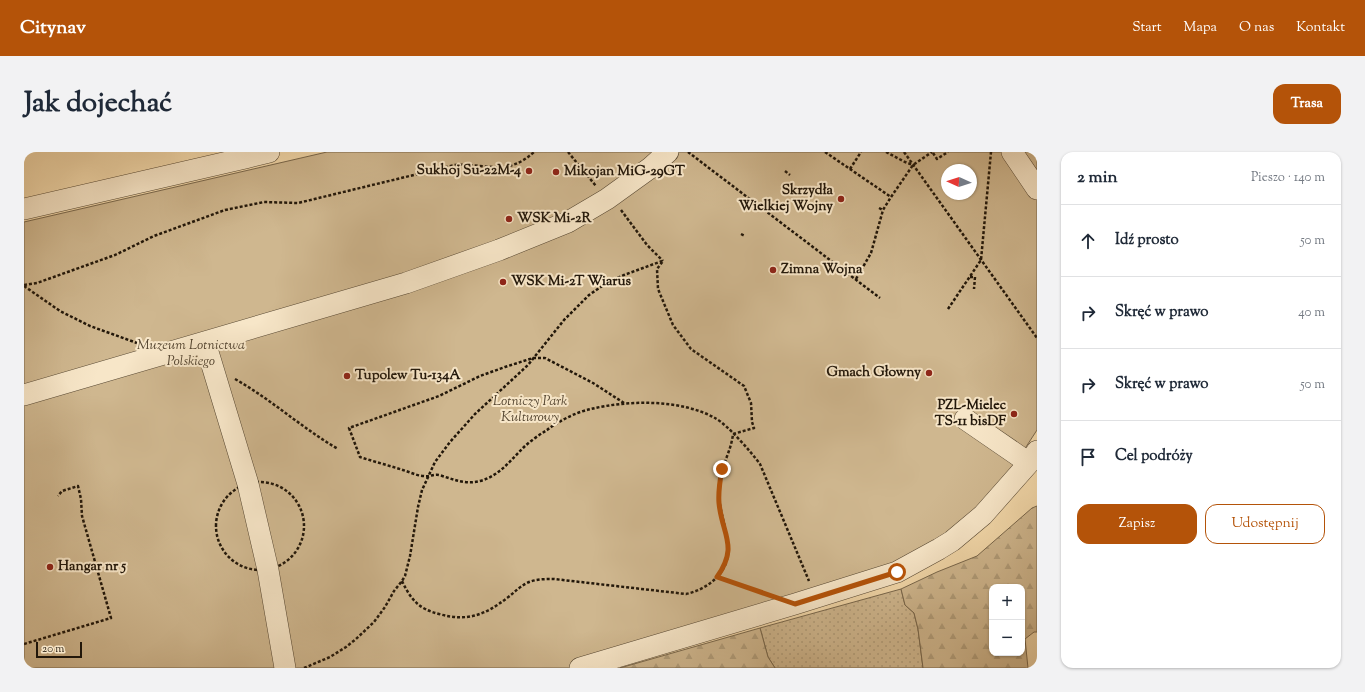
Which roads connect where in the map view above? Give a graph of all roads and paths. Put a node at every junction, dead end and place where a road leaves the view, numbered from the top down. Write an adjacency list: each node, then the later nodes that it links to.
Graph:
1 (269, 152): 14 (lane)
2 (534, 152): 31 (path)
3 (568, 152): 21 (path)
4 (668, 152): 21 (lane)
5 (688, 152): 30 (path)
6 (826, 152): 16 (path)
7 (861, 152): 16 (path)
8 (886, 152): 15 (path)
9 (904, 152): 15 (path)
10 (932, 152): 11 (path); 15 (path)
11 (948, 152)
12 (991, 152): 27 (path)
13 (1012, 152): 19 (lane)
14 (245, 155): 22 (lane)
15 (913, 165): 20 (path); 27 (path)
16 (850, 169): 20 (path)
17 (785, 171): 18 (path)
18 (790, 175)
19 (1037, 190)
20 (891, 197): 24 (path)
21 (613, 204): 28 (path); 36 (lane)
22 (25, 206)
23 (879, 208): 24 (path)
24 (883, 210): 30 (path)
25 (741, 234): 26 (path)
26 (745, 236)
27 (981, 260): 29 (path); 35 (path)
28 (662, 261): 38 (path); 43 (path)
29 (970, 277): 32 (path); 34 (path)
30 (856, 279): 33 (path)
31 (24, 285): 37 (path)
32 (974, 289)
33 (880, 298)
34 (948, 309)
35 (1037, 338)
36 (205, 342): 39 (lane); 40 (lane)
37 (143, 344)
38 (533, 358): 41 (path); 46 (path); 46 (path)
39 (215, 372): 44 (path); 53 (lane)
40 (24, 395)
41 (624, 403): 43 (path); 46 (path)
42 (965, 420): 45 (lane)
43 (733, 434): 48 (path); 51 (path)
44 (338, 449)
45 (1033, 457): 51 (lane)
46 (429, 476): 49 (path)
47 (58, 496): 52 (path)
48 (717, 577): 49 (path); 50 (path)
49 (402, 581): 54 (path)
50 (767, 594)
51 (816, 597): 55 (lane)
52 (24, 644)
53 (285, 668)
54 (304, 668)
55 (580, 668)

